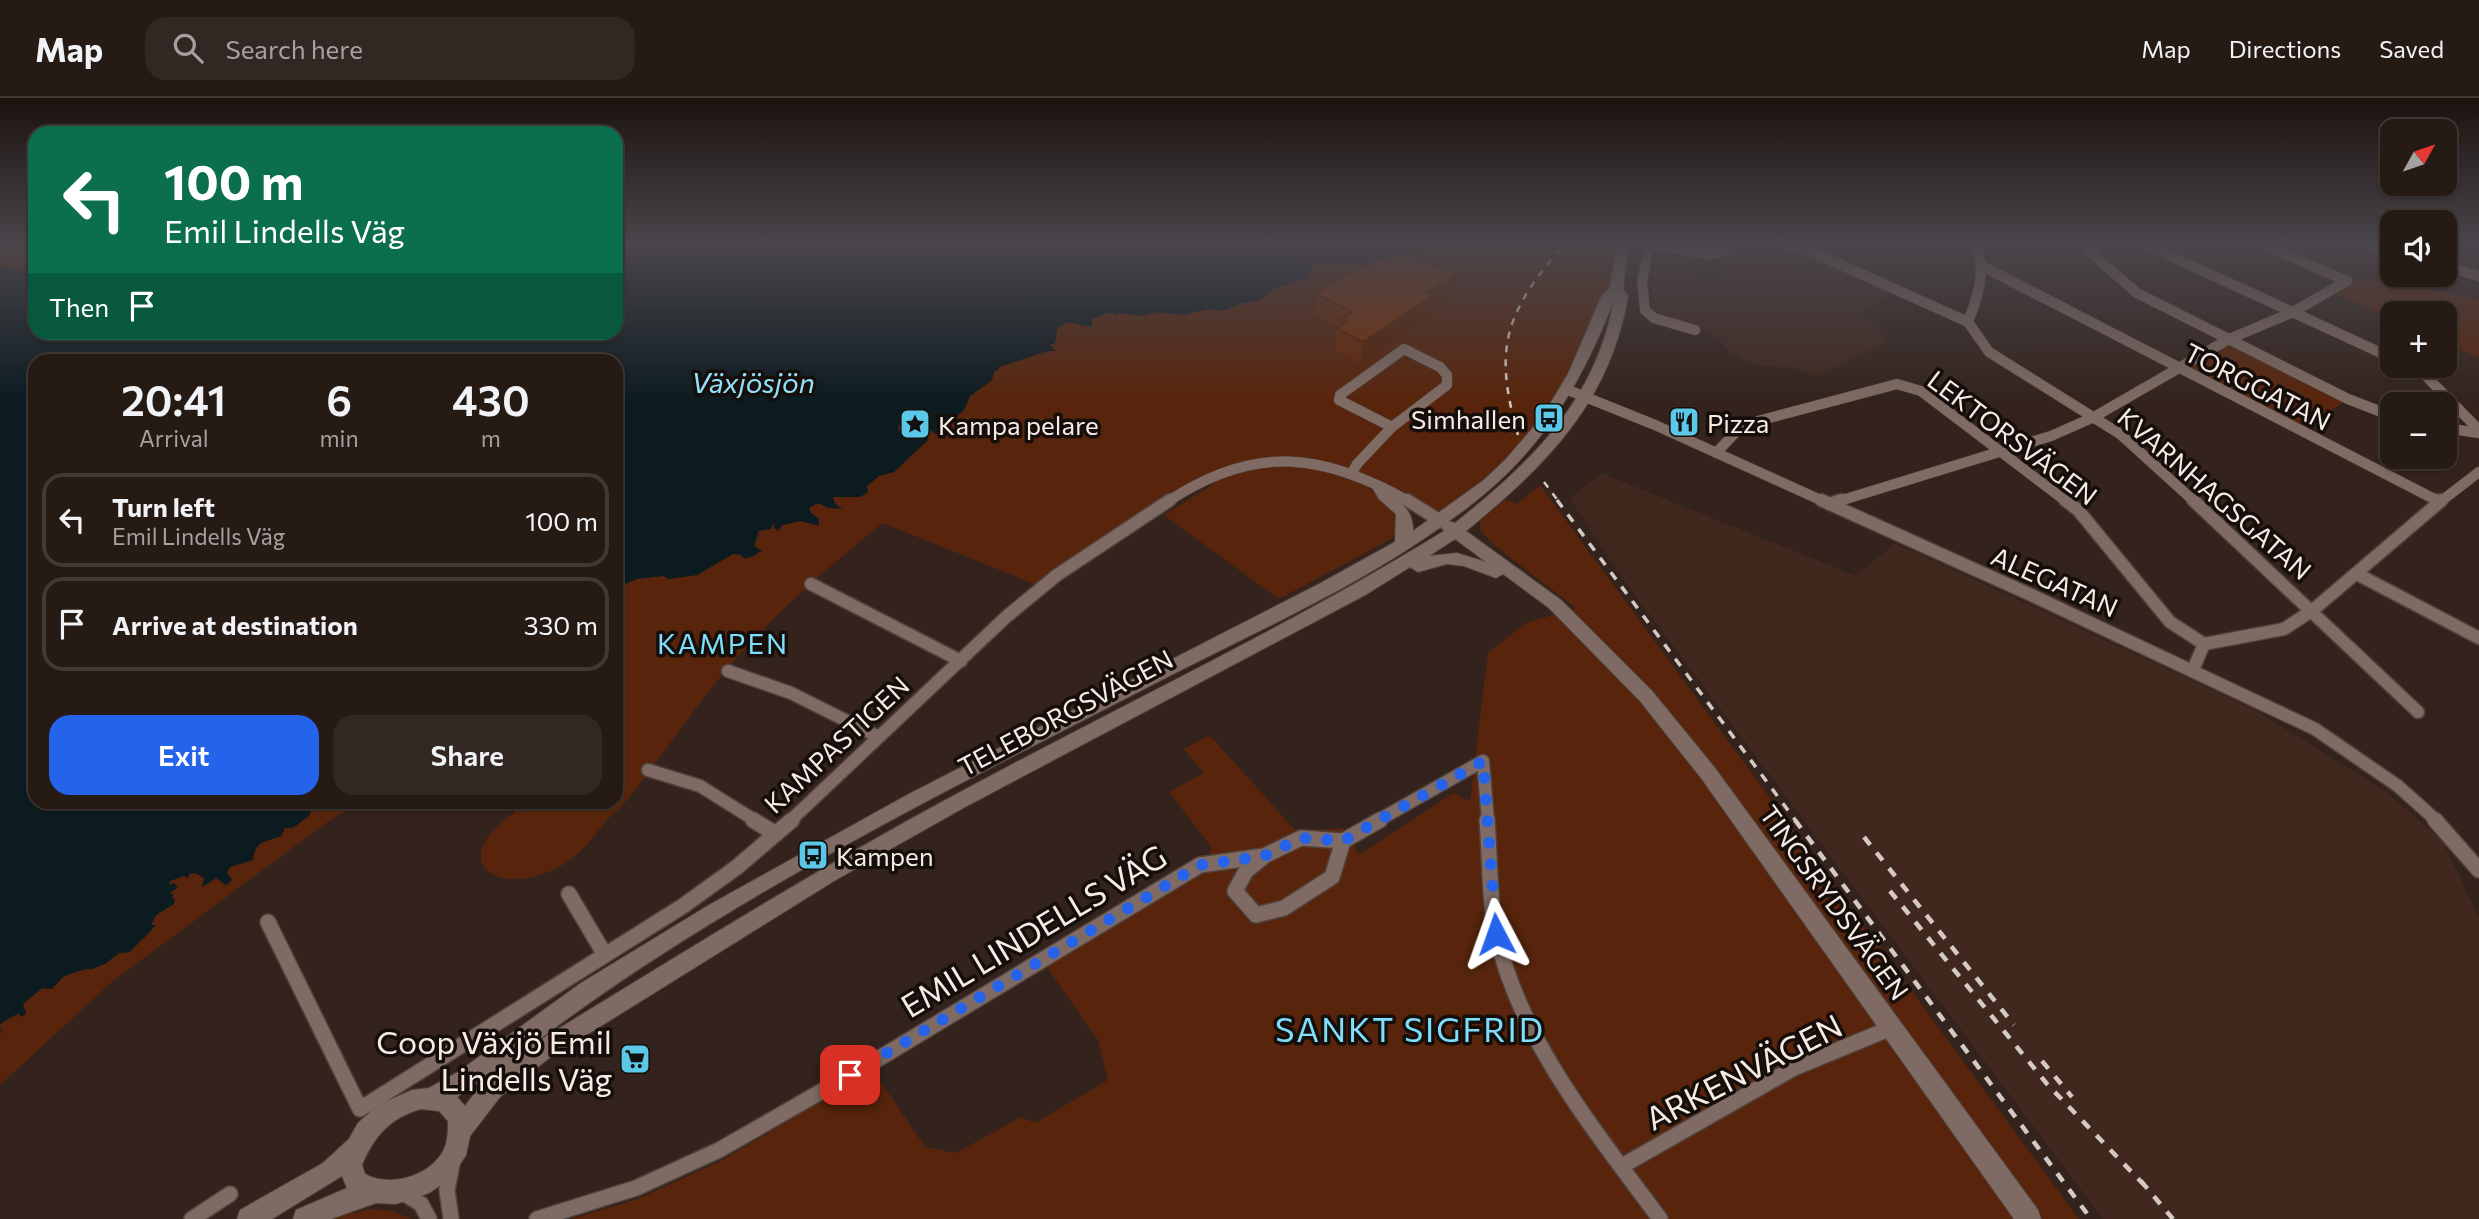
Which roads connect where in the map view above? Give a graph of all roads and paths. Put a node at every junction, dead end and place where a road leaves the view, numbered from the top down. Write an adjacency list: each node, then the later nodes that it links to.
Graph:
1 (1608, 297): 17 (main road, TELEBORGSVÄGEN)
2 (1621, 297): 18 (main road, TELEBORGSVÄGEN)
3 (1644, 297): 12 (street)
4 (1916, 297): 11 (street)
5 (1978, 297): 11 (street)
6 (2042, 297): 15 (street, TORGGATAN)
7 (2145, 297): 13 (street)
8 (2260, 297): 10 (street)
9 (2318, 297): 10 (street)
10 (2292, 312): 13 (street); 14 (street)
11 (1968, 322): 20 (street, KVARNHAGSGATAN)
12 (1695, 330)
13 (2229, 340): 15 (street); 19 (street)
14 (2380, 352)
15 (2177, 368): 20 (street); 29 (street, TORGGATAN)
16 (2428, 378): 23 (street)
17 (1568, 390): 18 (street, ALEGATAN); 32 (main road, TELEBORGSVÄGEN)
18 (1586, 397): 25 (street, ALEGATAN); 31 (main road, TELEBORGSVÄGEN)
19 (2380, 411)
20 (2094, 417): 24 (street); 40 (street, KVARNHAGSGATAN)
21 (1392, 427): 21 (street); 26 (street)
22 (2457, 429): 23 (street)
23 (2479, 432)
24 (1998, 452): 25 (street, LEKTORSVÄGEN); 30 (street); 43 (street, LEKTORSVÄGEN)
25 (1716, 453): 30 (street, ALEGATAN)
26 (1352, 472): 28 (street, KAMPASTIGEN); 44 (street, KAMPASTIGEN)
27 (2479, 472): 29 (street)
28 (1374, 484): 32 (street, KAMPASTIGEN); 34 (main road)
29 (2440, 502): 37 (street)
30 (1829, 504): 45 (street, ALEGATAN)
31 (1483, 511): 33 (main road, TELEBORGSVÄGEN); 36 (main road)
32 (1435, 522): 33 (main road, TINGSRYDSVÄGEN); 34 (main road, TELEBORGSVÄGEN)
33 (1452, 534): 35 (main road, TINGSRYDSVÄGEN); 36 (main road, TINGSRYDSVÄGEN); 38 (main road, TELEBORGSVÄGEN)
34 (1403, 542): 58 (main road, TELEBORGSVÄGEN)
35 (1496, 572): 38 (main road); 41 (main road, TINGSRYDSVÄGEN)
36 (1515, 573): 41 (main road, TINGSRYDSVÄGEN)
37 (2357, 574): 40 (street); 42 (street)
38 (1378, 581): 59 (main road, TELEBORGSVÄGEN)
39 (811, 584): 44 (street)
40 (2313, 610): 43 (street); 47 (street, KVARNHAGSGATAN)
41 (1582, 630): 57 (main road, TINGSRYDSVÄGEN)
42 (2479, 638)
43 (2204, 644): 45 (street)
44 (961, 661): 48 (street, KAMPASTIGEN)
45 (2193, 670): 53 (street, ALEGATAN)
46 (727, 671): 48 (street)
47 (2418, 712)
48 (879, 737): 50 (street, KAMPASTIGEN)
49 (648, 770): 50 (street)
50 (776, 834): 56 (street, KAMPASTIGEN)
51 (1343, 841): 52 (street, EMIL LINDELLS VÄG); 52 (street, EMIL LINDELLS VÄG); 62 (street)
52 (1264, 856): 71 (street, EMIL LINDELLS VÄG)
53 (2479, 870)
54 (569, 894): 56 (street)
55 (268, 922): 56 (street, KAMPASTIGEN)
56 (605, 955)
57 (1891, 1028): 62 (street, ARKENVÄGEN); 73 (main road, TINGSRYDSVÄGEN)
58 (433, 1098): 59 (main road); 60 (main road)
59 (462, 1128): 61 (main road)
60 (357, 1145): 64 (main road); 67 (main road)
61 (453, 1157): 65 (main road); 70 (street)
62 (1622, 1166): 72 (street)
63 (230, 1194): 66 (street)
64 (369, 1194): 65 (main road); 68 (main road)
65 (405, 1194): 69 (street)
66 (192, 1219)
67 (249, 1219)
68 (305, 1219)
69 (429, 1219)
70 (451, 1219)
71 (537, 1219)
72 (1660, 1219)
73 (2029, 1219)

